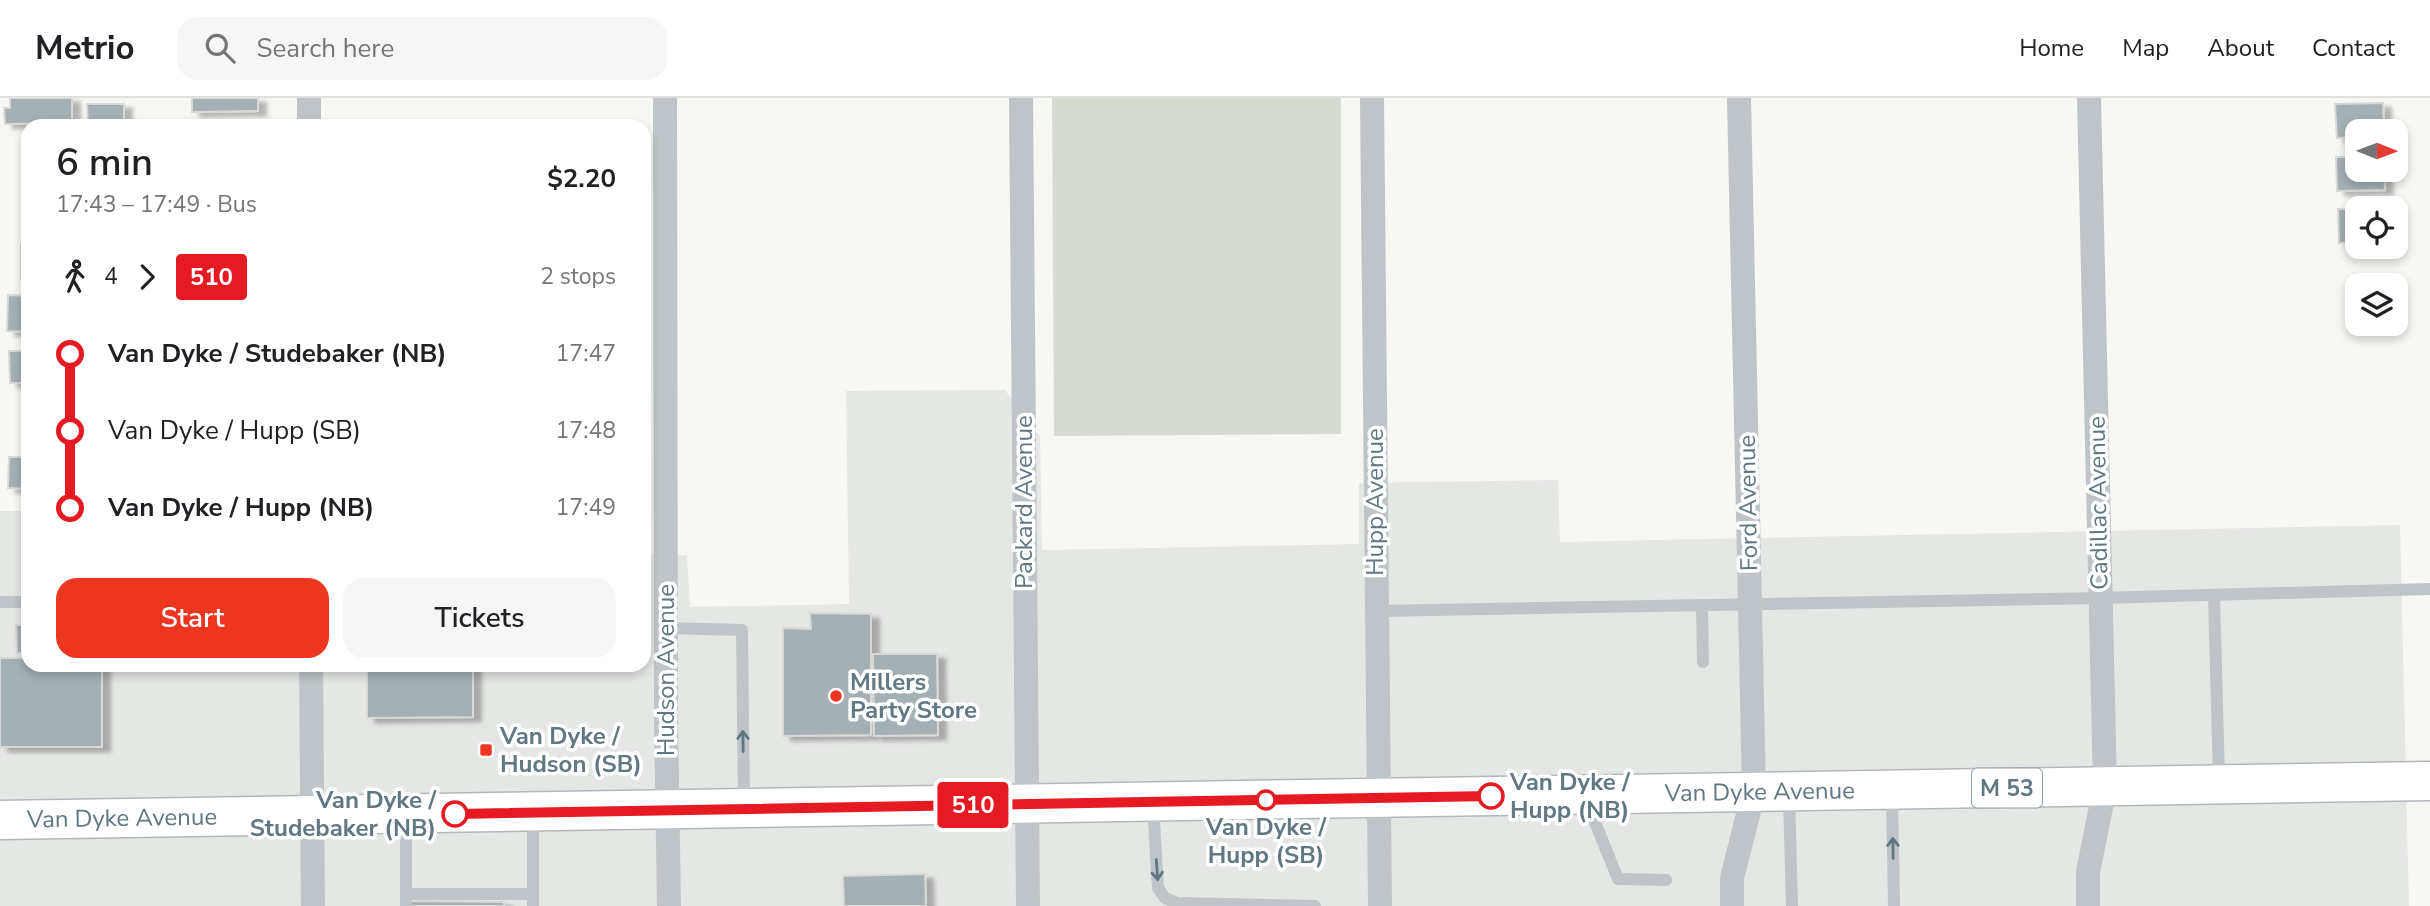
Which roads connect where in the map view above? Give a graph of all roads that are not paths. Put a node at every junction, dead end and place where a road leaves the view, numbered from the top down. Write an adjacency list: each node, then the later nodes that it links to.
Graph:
1 (309, 98): 7 (street)
2 (665, 98): 16 (street, Hudson Avenue)
3 (1021, 98): 27 (street, Packard Avenue)
4 (1372, 98): 15 (street, Hupp Avenue)
5 (1739, 98): 13 (street, Ford Avenue)
6 (2089, 98): 10 (street, Cadillac Avenue)
7 (309, 119)
8 (2430, 589): 9 (lane)
9 (2214, 595): 10 (lane); 20 (lane)
10 (2100, 598): 13 (lane); 21 (street, Cadillac Avenue)
11 (0, 602): 12 (lane)
12 (21, 602)
13 (1750, 604): 14 (lane); 23 (street, Ford Avenue)
14 (1702, 605): 15 (lane); 17 (lane)
15 (1376, 611): 25 (street, Hupp Avenue)
16 (666, 628): 28 (lane, one-way to 16); 29 (street, Hudson Avenue)
17 (1703, 662)
18 (311, 672): 32 (street)
19 (2430, 781): 20 (main road, Van Dyke Avenue / M 53)
20 (2219, 784): 21 (main road, Van Dyke Avenue / M 53)
21 (2105, 787): 22 (main road, Van Dyke Avenue / M 53); 45 (street, Cadillac Avenue)
22 (1892, 789): 23 (main road, Van Dyke Avenue / M 53); 44 (lane, one-way to 22)
23 (1771, 791): 24 (main road, Van Dyke Avenue / M 53); 42 (street, Ford Avenue); 43 (lane)
24 (1584, 795): 25 (main road, Van Dyke Avenue / M 53); 34 (lane)
25 (1378, 797): 26 (main road, Van Dyke Avenue / M 53); 41 (street, Hupp Avenue)
26 (1153, 802): 27 (main road, Van Dyke Avenue / M 53); 40 (lane, one-way to 40)
27 (1027, 804): 28 (main road, Van Dyke Avenue / M 53); 39 (street, Packard Avenue)
28 (744, 809): 29 (main road, Van Dyke Avenue / M 53)
29 (668, 811): 30 (main road, Van Dyke Avenue / M 53); 38 (street, Hudson Avenue)
30 (533, 813): 31 (main road, Van Dyke Avenue / M 53); 36 (lane)
31 (406, 815): 32 (main road, Van Dyke Avenue / M 53); 35 (lane)
32 (312, 816): 33 (main road, Van Dyke Avenue / M 53); 37 (street)
33 (0, 820)
34 (1666, 880)
35 (406, 900): 36 (lane)
36 (533, 900)
37 (313, 906)
38 (669, 906)
39 (1028, 906)
40 (1315, 906)
41 (1380, 906)
42 (1732, 906)
43 (1792, 906)
44 (1894, 906)
45 (2088, 906)

